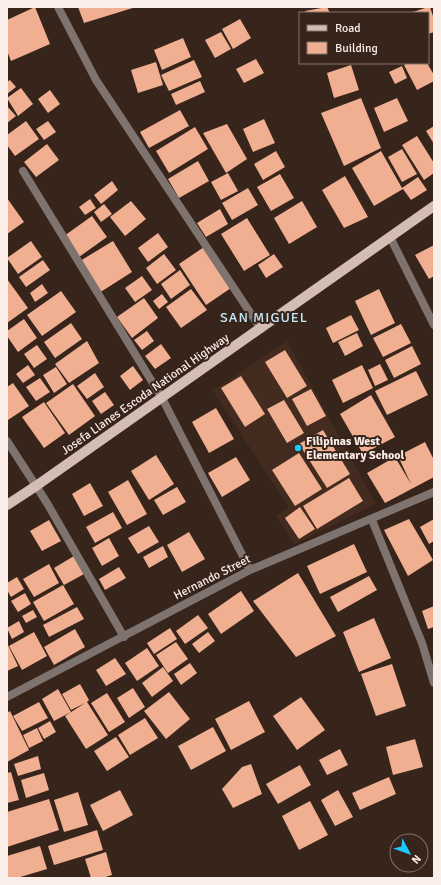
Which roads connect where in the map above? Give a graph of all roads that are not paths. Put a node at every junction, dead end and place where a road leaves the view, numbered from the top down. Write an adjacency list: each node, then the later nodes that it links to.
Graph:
1 (58, 7): 6 (street)
2 (23, 171): 7 (street)
3 (434, 206): 4 (main road, Josefa Llanes Escoda National Highway)
4 (390, 237): 5 (street); 6 (main road, Josefa Llanes Escoda National Highway)
5 (434, 325)
6 (261, 329): 7 (main road, Josefa Llanes Escoda National Highway)
7 (162, 398): 9 (main road, Josefa Llanes Escoda National Highway); 13 (street)
8 (7, 441): 9 (street)
9 (36, 486): 11 (main road, Josefa Llanes Escoda National Highway); 14 (street)
10 (434, 492): 12 (street, Hernando Street)
11 (7, 505)
12 (372, 520): 13 (street, Hernando Street); 15 (street)
13 (250, 570): 14 (street, Hernando Street)
14 (124, 637): 16 (street, Hernando Street)
15 (434, 683)
16 (7, 697)

